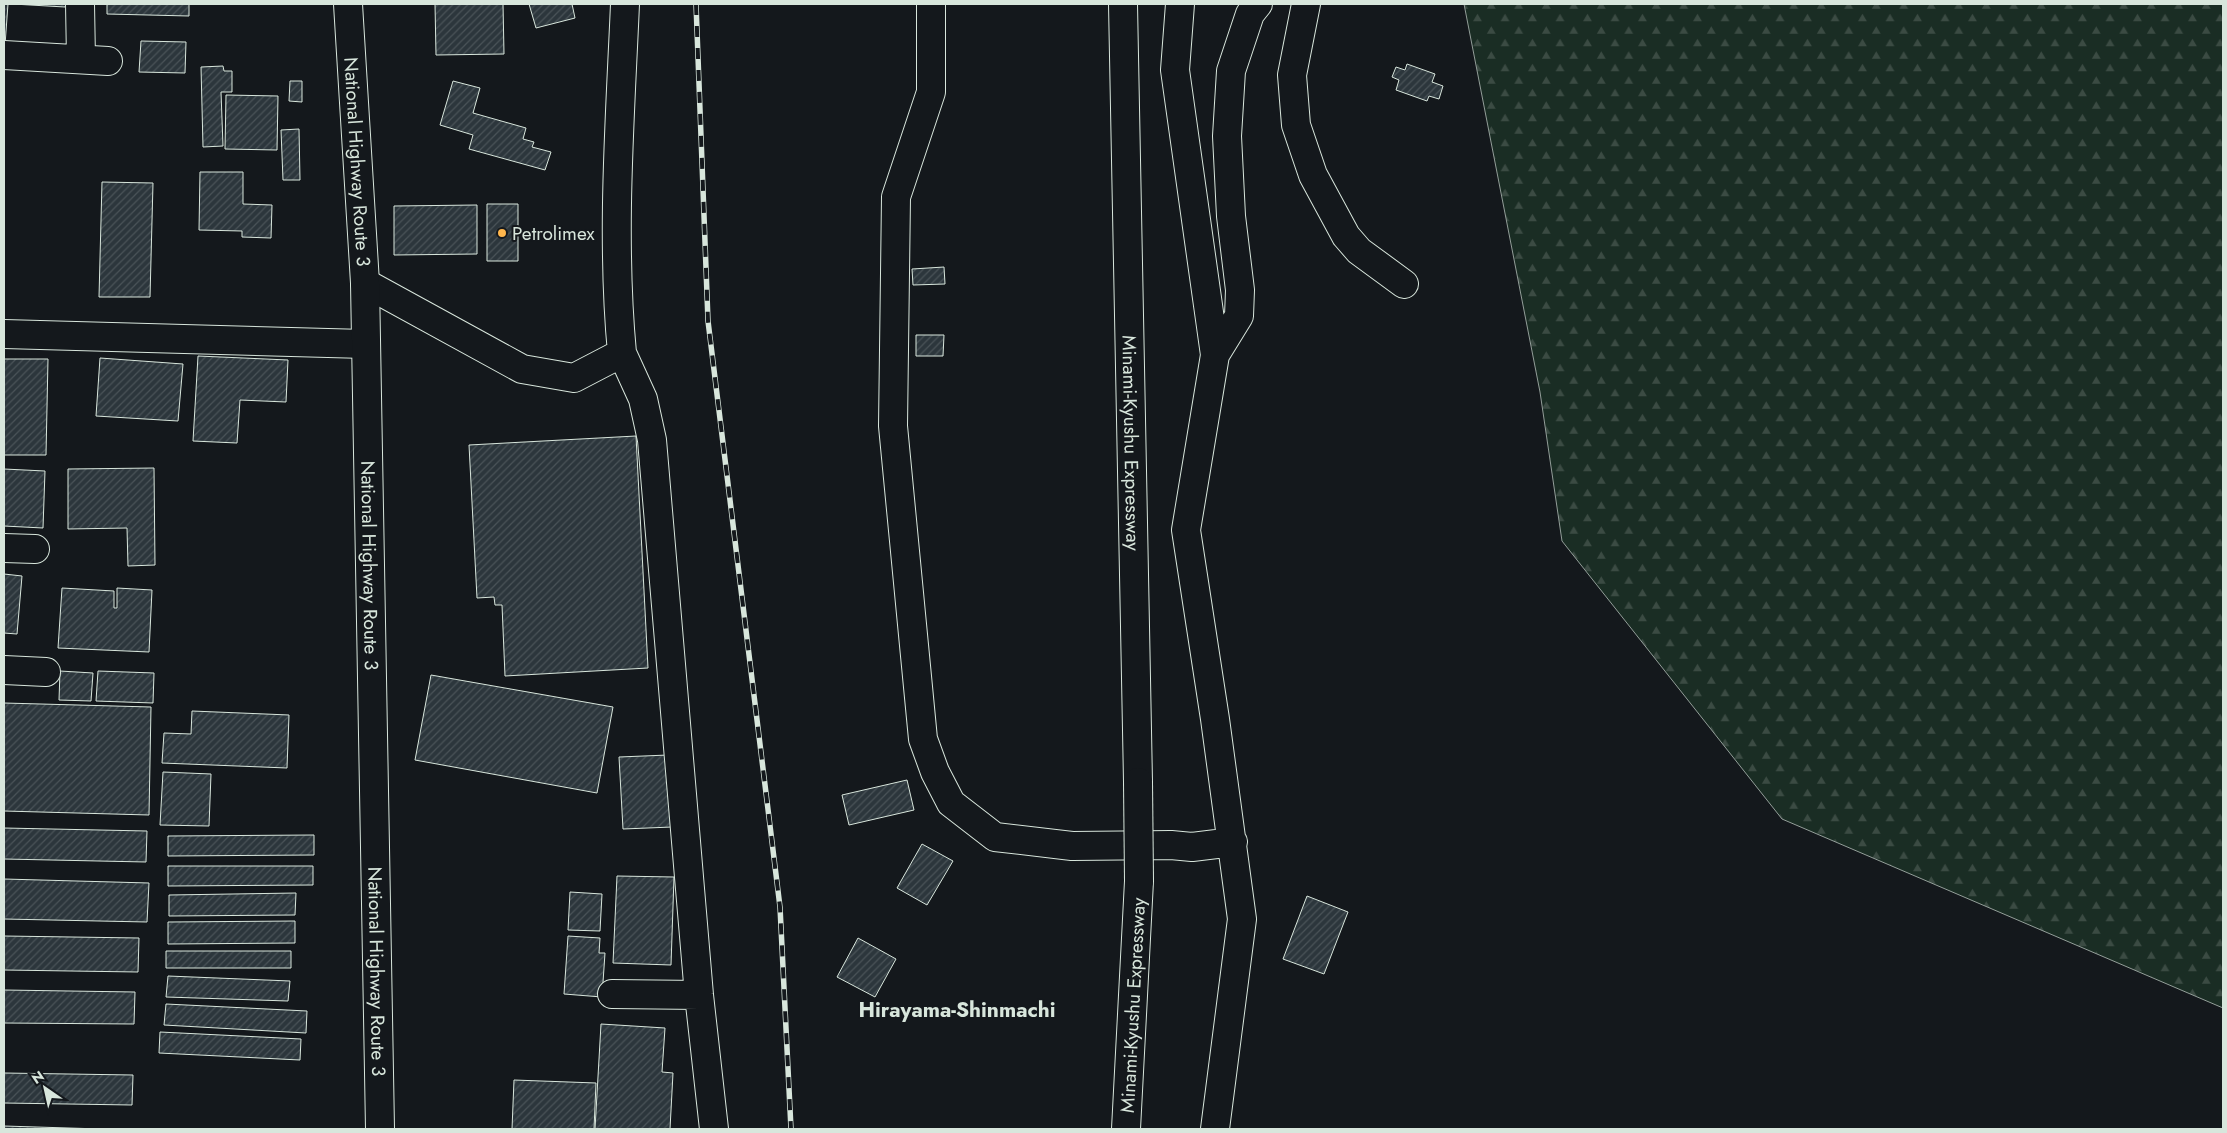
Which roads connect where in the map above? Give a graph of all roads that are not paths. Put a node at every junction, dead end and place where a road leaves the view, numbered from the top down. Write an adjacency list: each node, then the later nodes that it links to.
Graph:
1 (80, 4): 10 (main road)
2 (348, 4): 12 (main road, National Highway Route 3)
3 (626, 4): 16 (main road)
4 (931, 4): 22 (main road)
5 (1123, 4): 23 (main road, Minami-Kyushu Expressway, bridge)
6 (1180, 4): 17 (main road)
7 (1258, 4): 17 (main road)
8 (1306, 4): 13 (main road)
9 (4, 55): 10 (main road)
10 (81, 59): 11 (main road)
11 (108, 61)
12 (365, 283): 15 (main road, National Highway Route 3); 16 (main road)
13 (1404, 284)
14 (4, 334): 15 (main road)
15 (365, 344): 26 (main road, National Highway Route 3)
16 (622, 354): 25 (main road)
17 (1215, 355): 22 (main road)
18 (4, 548): 19 (main road)
19 (35, 549)
20 (4, 670): 21 (main road)
21 (46, 672)
22 (1233, 842): 30 (main road)
23 (1138, 881): 28 (main road, Minami-Kyushu Expressway); 29 (main road, Minami-Kyushu Expressway)
24 (612, 994): 25 (main road)
25 (699, 995): 27 (main road)
26 (380, 1129)
27 (714, 1129)
28 (1126, 1129)
29 (1144, 1129)
30 (1215, 1129)

